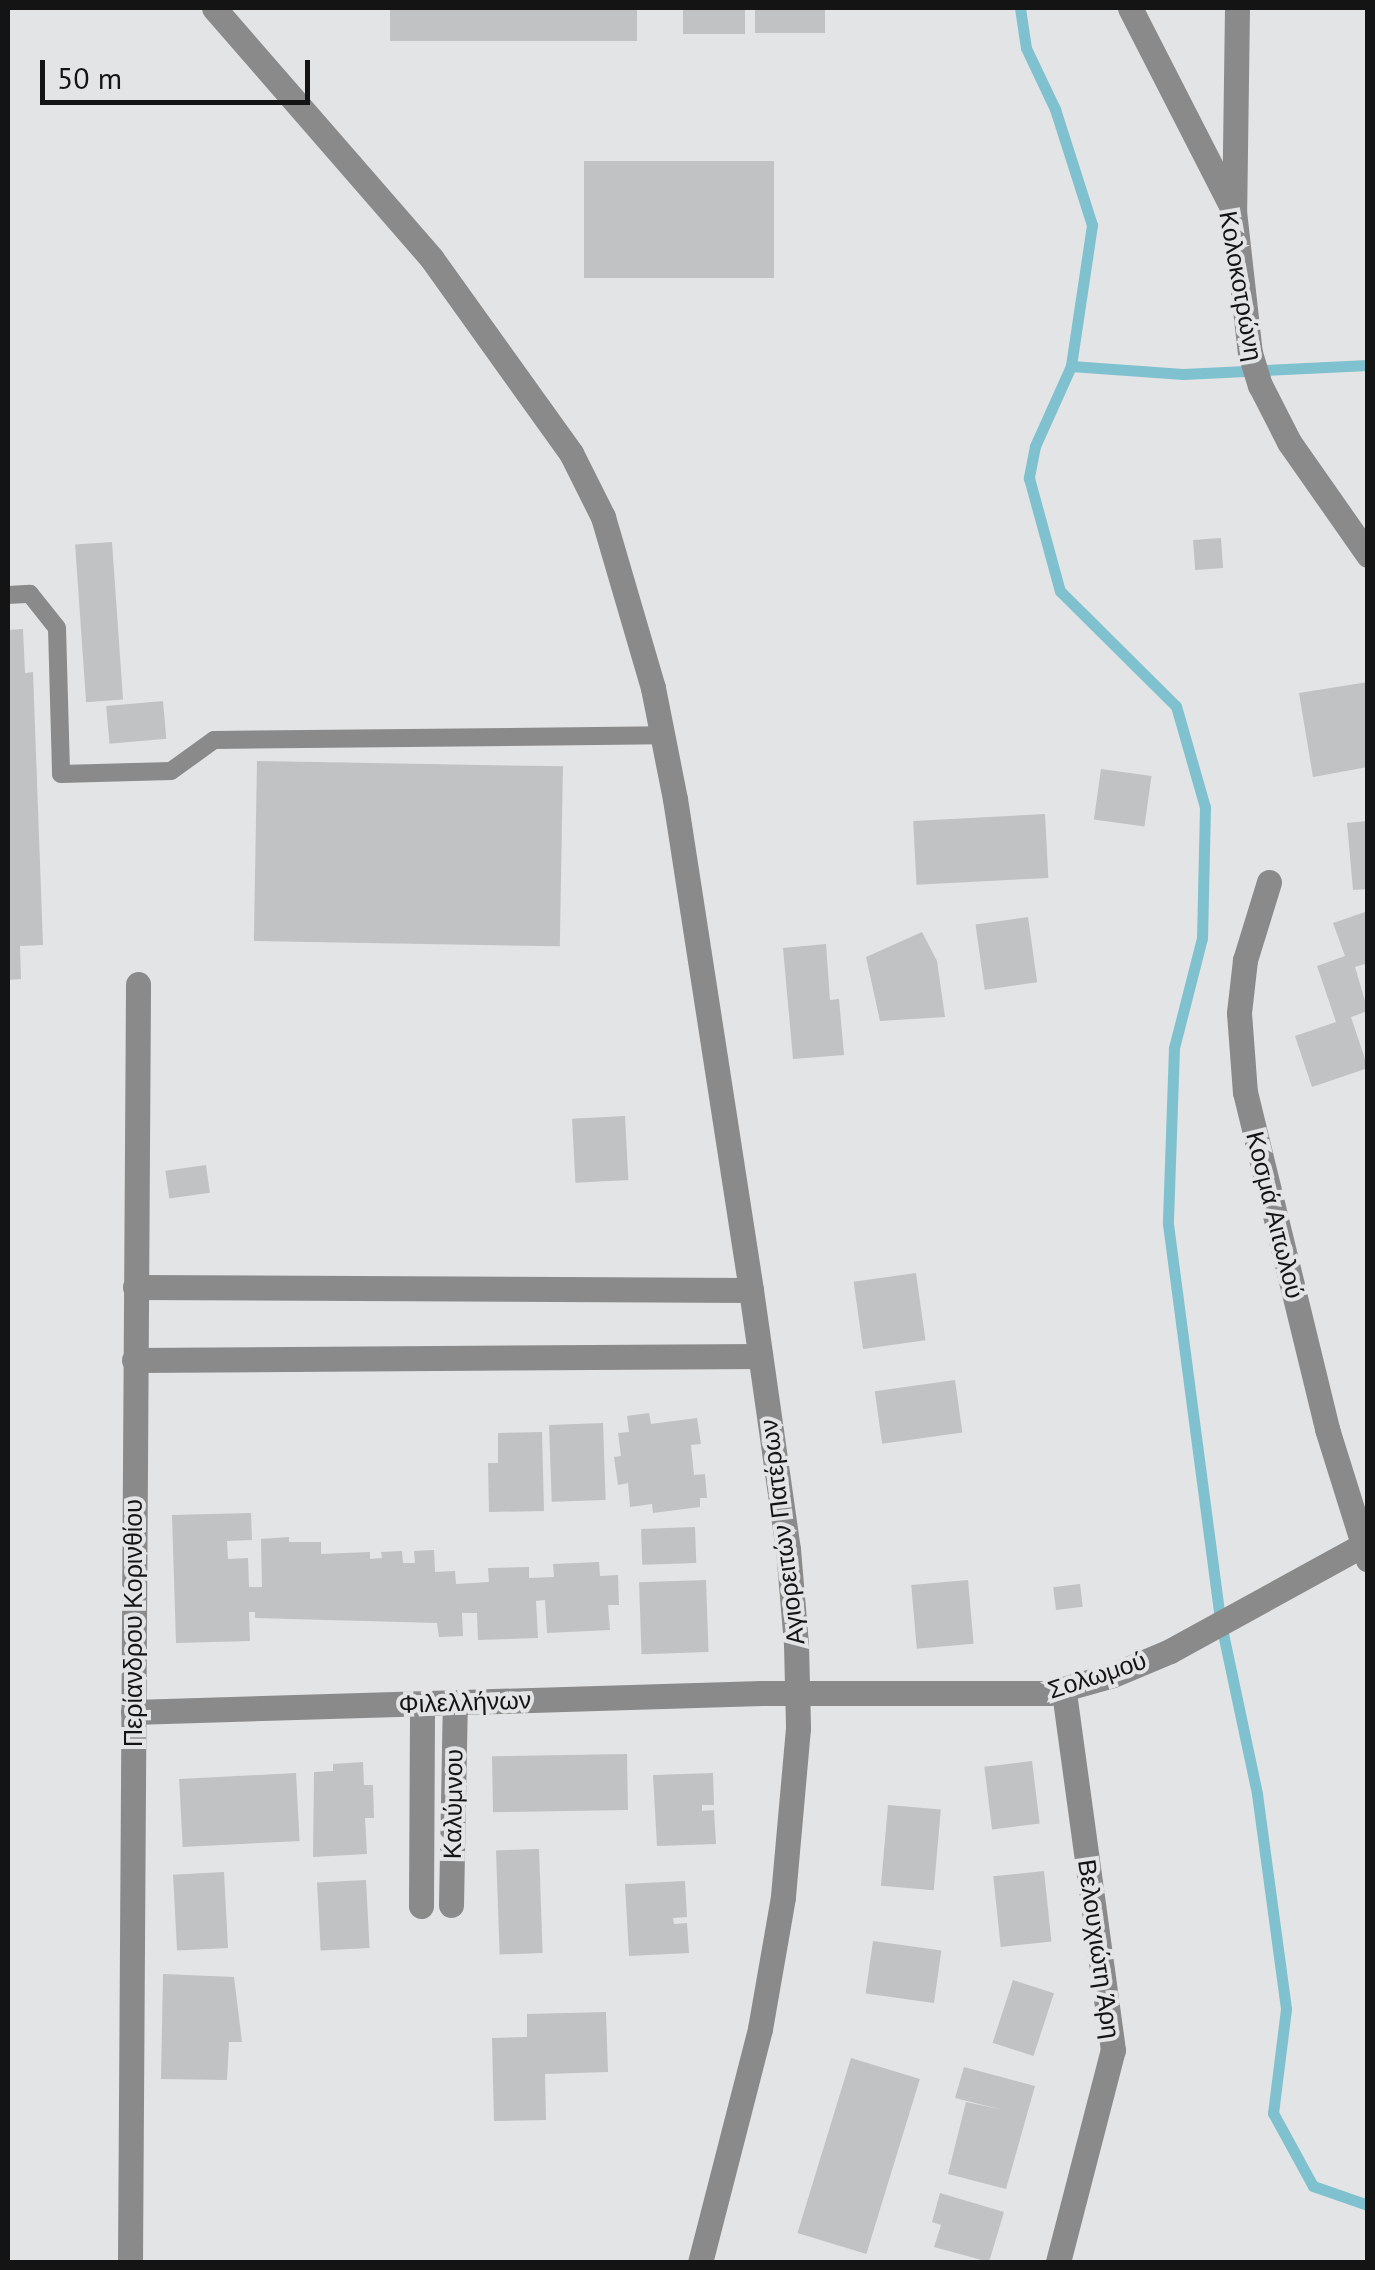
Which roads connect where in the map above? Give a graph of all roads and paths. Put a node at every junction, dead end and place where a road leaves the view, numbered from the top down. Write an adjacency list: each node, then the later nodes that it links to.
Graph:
1 (214, 8): 7 (street, Αγιορειτών Πατέρων)
2 (1130, 8): 4 (street, Κολοκοτρώνη)
3 (1237, 8): 4 (street)
4 (1234, 211): 5 (street, Κολοκοτρώνη)
5 (1368, 554)
6 (8, 595): 7 (lane)
7 (662, 735): 11 (street, Αγιορειτών Πατέρων)
8 (1269, 882): 14 (street, Κοσμά Αιτωλού)
9 (138, 984): 10 (street, Περίανδρου Κορινθίου)
10 (135, 1286): 11 (street); 13 (street, Περίανδρου Κορινθίου)
11 (751, 1290): 12 (street, Αγιορειτών Πατέρων)
12 (760, 1356): 13 (street); 16 (street, Αγιορειτών Πατέρων)
13 (134, 1360): 19 (street, Περίανδρου Κορινθίου)
14 (1366, 1548): 15 (street, Σολωμού)
15 (1064, 1691): 16 (street, Σολωμού); 24 (street, Βελουχιώτη Άρη)
16 (798, 1693): 17 (street, Φιλελλήνων); 23 (street, Αγιορειτών Πατέρων)
17 (455, 1702): 18 (street, Φιλελλήνων); 20 (street, Καλύμνου)
18 (422, 1704): 19 (street, Φιλελλήνων); 21 (street)
19 (133, 1712): 22 (street, Περίανδρου Κορινθίου)
20 (452, 1905)
21 (421, 1906)
22 (130, 2262)
23 (700, 2262)
24 (1058, 2262)

